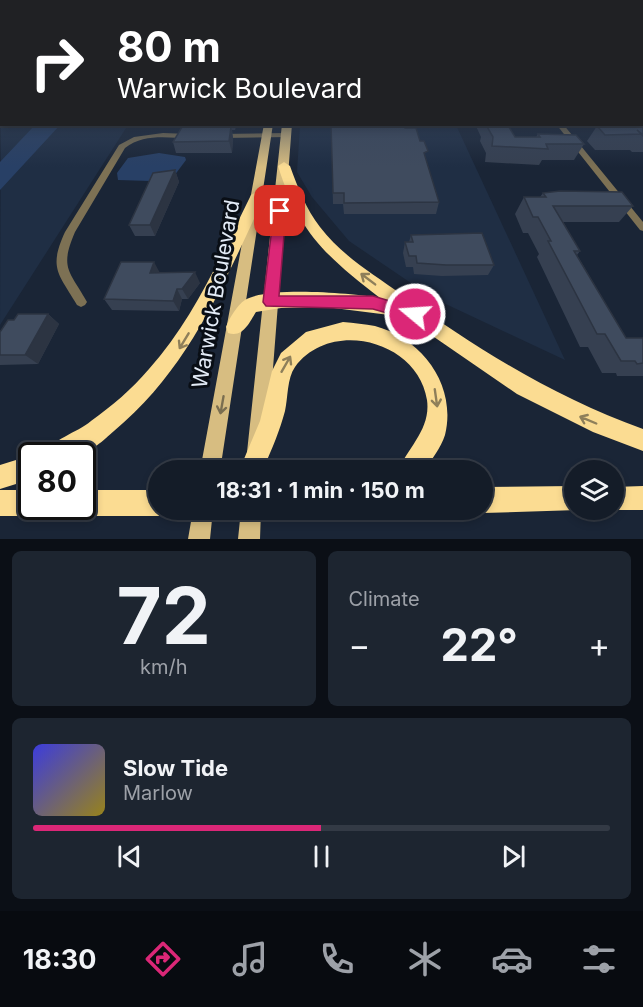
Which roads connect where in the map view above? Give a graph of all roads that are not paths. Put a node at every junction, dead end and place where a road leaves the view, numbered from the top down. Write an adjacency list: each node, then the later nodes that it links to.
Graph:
1 (269, 126): 4 (main road, Warwick Boulevard)
2 (561, 126): 7 (street)
3 (287, 130): 4 (street); 5 (main road)
4 (267, 136): 6 (main road, Warwick Boulevard); 8 (street)
5 (284, 166): 9 (main road); 10 (highway, one-way to 5)
6 (258, 195): 11 (main road, Warwick Boulevard); 13 (highway, one-way to 13)
7 (643, 228)
8 (81, 302)
9 (271, 302): 10 (highway); 11 (highway); 15 (main road)
10 (415, 314): 12 (highway, one-way to 10)
11 (236, 327): 14 (main road, Warwick Boulevard, one-way to 14)
12 (643, 440)
13 (80, 442)
14 (212, 460)
15 (256, 460)
16 (258, 460): 17 (highway, one-way to 17)
17 (419, 460)
18 (18, 471): 19 (highway)
19 (0, 477)
20 (643, 498): 22 (highway)
21 (564, 499): 23 (highway)
22 (624, 499)
23 (493, 500)
24 (0, 503): 25 (highway)
25 (18, 503)
26 (96, 503): 27 (highway)
27 (148, 503)
28 (202, 520): 30 (main road)
29 (250, 520): 31 (main road)
30 (199, 539)
31 (249, 539)

